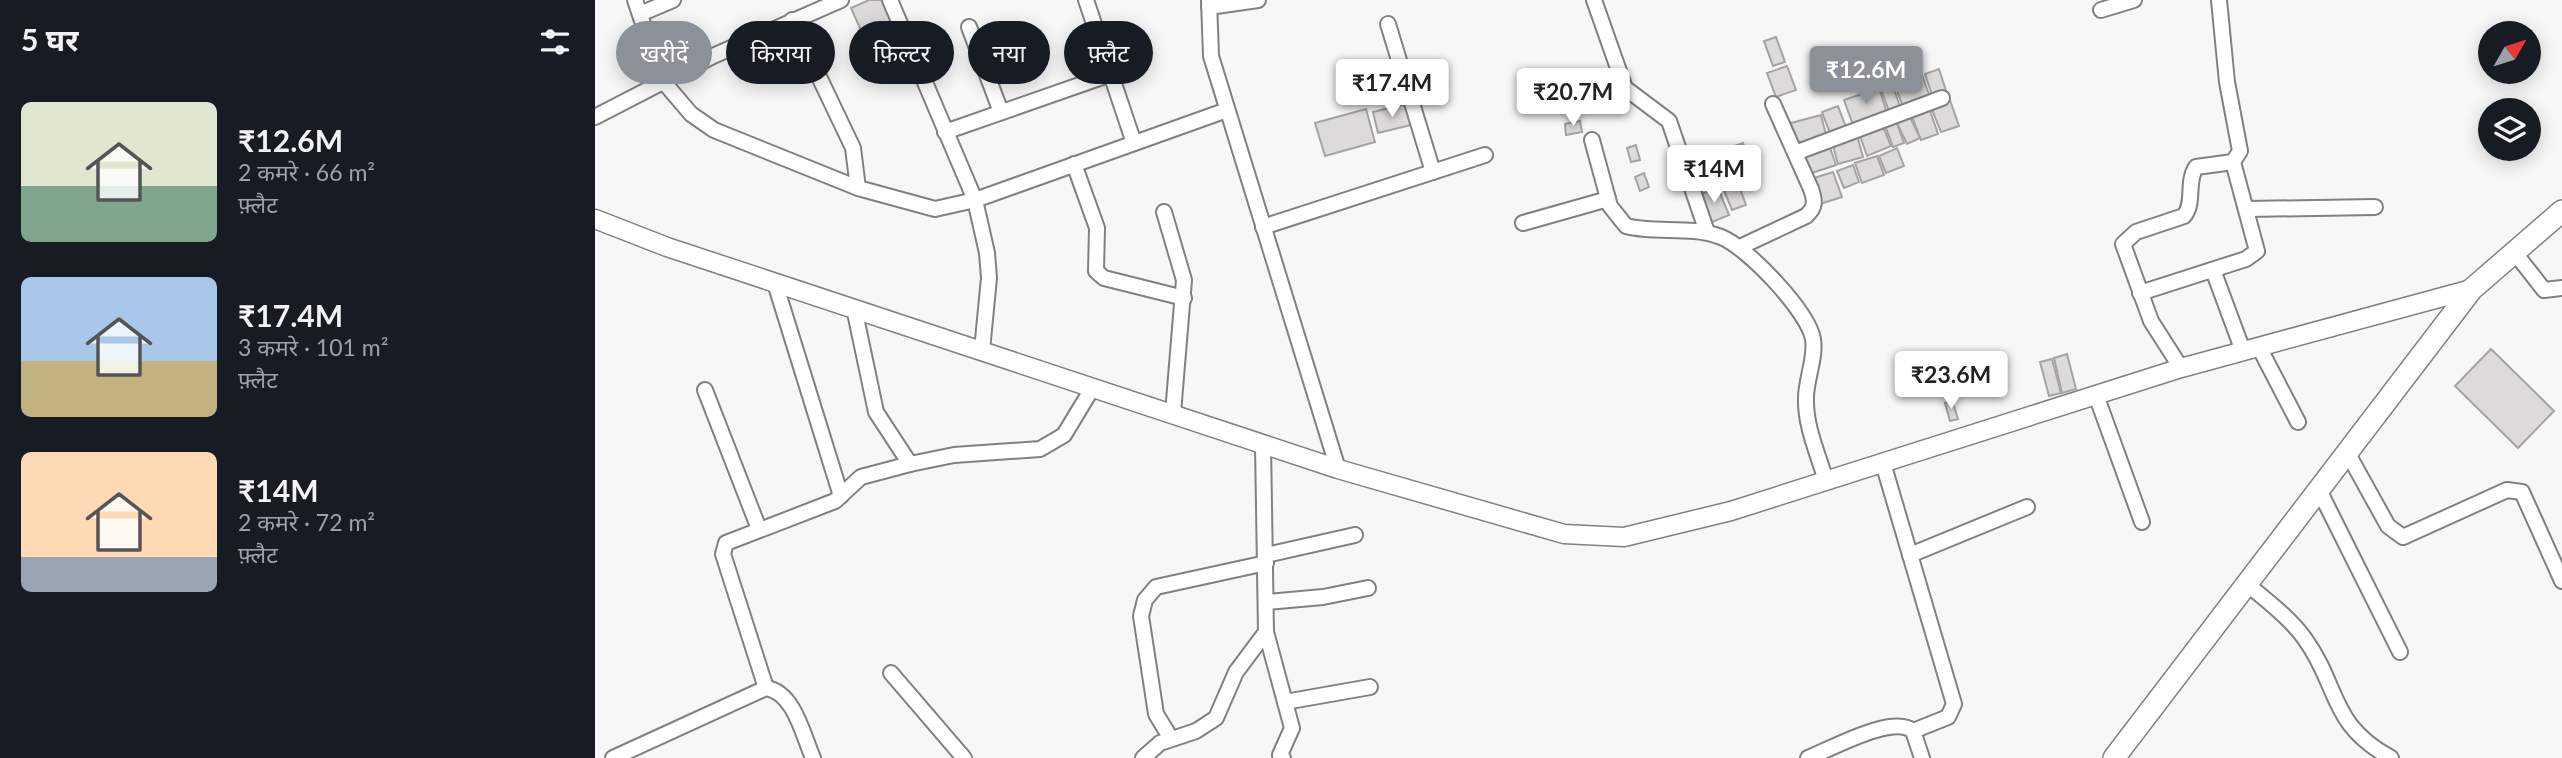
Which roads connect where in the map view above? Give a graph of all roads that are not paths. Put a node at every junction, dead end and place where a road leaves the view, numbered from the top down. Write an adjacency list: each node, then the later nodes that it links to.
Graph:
1 (673, 0): 10 (street)
2 (841, 0): 12 (street)
3 (890, 0): 26 (street)
4 (1086, 0): 13 (street)
5 (1258, 0): 9 (street)
6 (1594, 0): 44 (street)
7 (2134, 0): 11 (street)
8 (2219, 0): 31 (street)
9 (1209, 4): 23 (street)
10 (637, 7)
11 (2101, 10)
12 (792, 20): 15 (street); 34 (street)
13 (1093, 21)
14 (1388, 24): 33 (street)
15 (712, 57)
16 (655, 84): 25 (street)
17 (666, 84): 34 (street)
18 (990, 84): 24 (street)
19 (1082, 84): 24 (street)
20 (1114, 84): 28 (street)
21 (1942, 98): 29 (street)
22 (1773, 104): 29 (street)
23 (1227, 110): 28 (street); 43 (street)
24 (1001, 112): 26 (street)
25 (595, 117)
26 (945, 132): 36 (street)
27 (1592, 141): 35 (street)
28 (1134, 143): 32 (street)
29 (1795, 153): 45 (street)
30 (1485, 155): 33 (street)
31 (2233, 162): 38 (street); 51 (street)
32 (1074, 164): 36 (street); 52 (street)
33 (1433, 172): 43 (street)
34 (858, 188): 36 (street)
35 (1608, 199): 42 (street); 44 (street)
36 (975, 200): 55 (street)
37 (2375, 207): 38 (street)
38 (2247, 209): 47 (street)
39 (2562, 211): 46 (main road)
40 (1164, 212): 52 (street)
41 (595, 219): 48 (street)
42 (1523, 223)
43 (1263, 227): 66 (street)
44 (1707, 232): 45 (street)
45 (1740, 247): 67 (street)
46 (2515, 253): 49 (street); 50 (main road)
47 (2213, 270): 51 (street); 54 (street)
48 (775, 283): 53 (street); 69 (street)
49 (2562, 288)
50 (2472, 289): 54 (street); 63 (main road)
51 (2140, 293): 56 (street)
52 (1184, 298): 60 (street)
53 (854, 308): 55 (street); 65 (street)
54 (2251, 349): 56 (street); 61 (street)
55 (982, 351): 57 (street)
56 (2182, 368): 59 (street)
57 (1093, 387): 60 (street); 65 (street)
58 (705, 390): 72 (street)
59 (2096, 395): 64 (street); 71 (street)
60 (1173, 413): 62 (street)
61 (2298, 422)
62 (1263, 444): 66 (street); 75 (street)
63 (2347, 453): 68 (main road); 76 (street)
64 (1883, 463): 67 (street); 74 (street)
65 (910, 464): 69 (street)
66 (1338, 470): 67 (street)
67 (1826, 481)
68 (2319, 490): 77 (main road); 81 (street)
69 (841, 496): 72 (street)
70 (2027, 507): 74 (street)
71 (2142, 522)
72 (759, 529): 84 (street)
73 (1356, 535): 75 (street)
74 (1910, 555): 86 (street)
75 (1266, 559): 79 (street); 87 (street)
76 (2562, 581)
77 (2247, 584): 95 (main road); 96 (street)
78 (1368, 588): 79 (street)
79 (1267, 602): 80 (street)
80 (1266, 632): 85 (street); 87 (street)
81 (2400, 652)
82 (891, 673): 90 (street)
83 (1370, 687): 85 (street)
84 (766, 688): 88 (street); 89 (street)
85 (1285, 702): 92 (street)
86 (1913, 731): 93 (street); 94 (street)
87 (1170, 737): 91 (street)
88 (613, 758)
89 (813, 758)
90 (964, 758)
91 (1143, 758)
92 (1283, 758)
93 (1808, 758)
94 (1922, 758)
95 (2114, 758)
96 (2391, 758)

